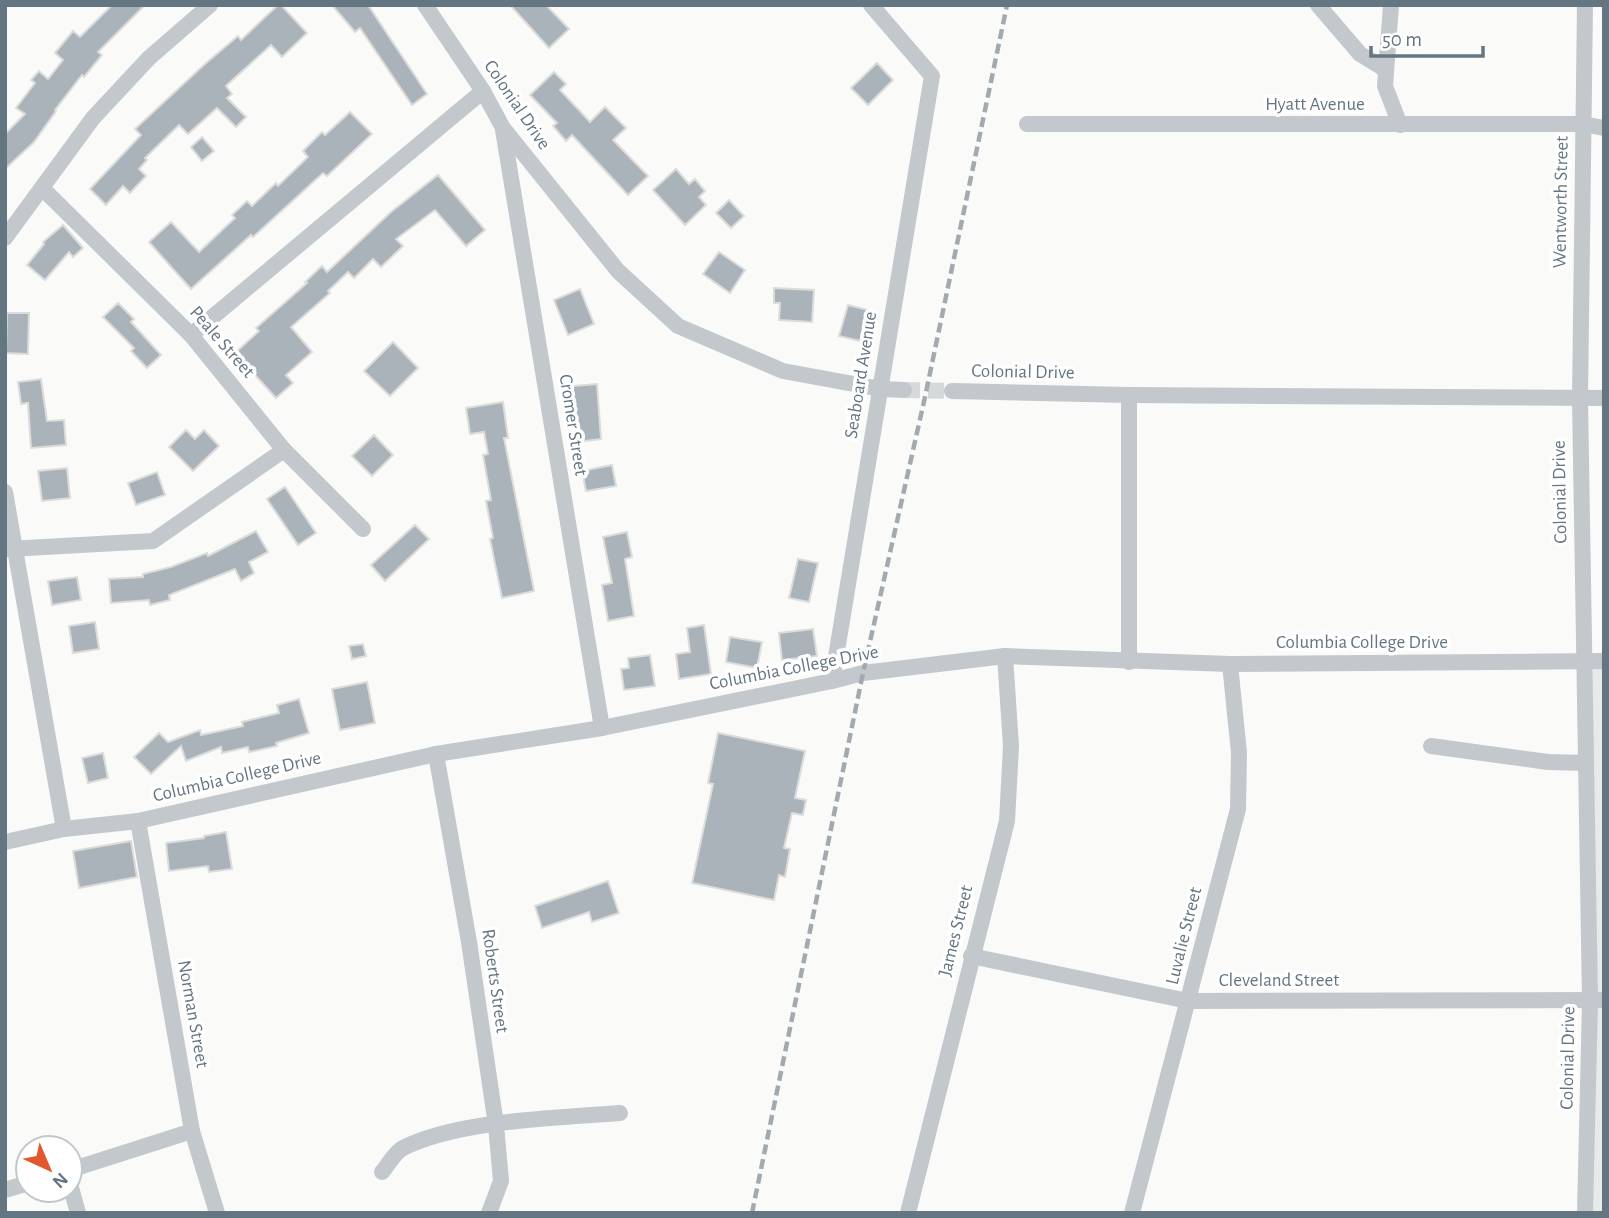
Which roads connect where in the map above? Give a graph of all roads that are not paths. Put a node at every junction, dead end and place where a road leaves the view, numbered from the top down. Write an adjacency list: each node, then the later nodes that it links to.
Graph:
1 (210, 5): 14 (street)
2 (425, 5): 8 (street, Colonial Drive)
3 (871, 5): 17 (street, Seaboard Avenue)
4 (1318, 5): 7 (street)
5 (1391, 5): 7 (street)
6 (1586, 5): 10 (street, Wentworth Street)
7 (1386, 71): 11 (street)
8 (482, 91): 12 (street, Colonial Drive); 16 (street)
9 (1027, 124): 11 (street, Hyatt Avenue)
10 (1583, 124): 11 (street, Hyatt Avenue); 13 (street, Hyatt Avenue); 22 (street, Wentworth Street)
11 (1400, 125)
12 (503, 128): 17 (street, Colonial Drive); 33 (street, Cromer Street)
13 (1604, 128)
14 (42, 188): 15 (street); 16 (street, Peale Street)
15 (5, 238)
16 (191, 335): 23 (street, Peale Street)
17 (881, 389): 18 (street, Colonial Drive); 32 (street, Seaboard Avenue)
18 (904, 390)
19 (952, 391): 20 (street, Colonial Drive)
20 (1129, 395): 22 (street, Colonial Drive); 30 (street)
21 (1604, 398): 22 (street)
22 (1580, 399): 28 (street, Colonial Drive)
23 (284, 450): 25 (street, Peale Street); 26 (street)
24 (5, 492): 26 (street)
25 (363, 529)
26 (11, 549): 38 (street)
27 (1005, 656): 30 (street, Columbia College Drive); 32 (street, Columbia College Drive); 40 (street, James Street)
28 (1583, 661): 29 (street, Columbia College Drive); 31 (street, Columbia College Drive); 36 (street, Colonial Drive)
29 (1604, 661)
30 (1129, 662): 31 (street, Columbia College Drive)
31 (1230, 664): 41 (street, Luvalie Street)
32 (832, 681): 33 (street, Columbia College Drive)
33 (602, 728): 35 (street, Columbia College Drive)
34 (1431, 746): 36 (street)
35 (436, 754): 37 (street, Columbia College Drive); 44 (street, Roberts Street)
36 (1585, 763): 42 (street, Colonial Drive)
37 (138, 821): 38 (street, Columbia College Drive); 45 (street, Norman Street)
38 (64, 829): 39 (street, Columbia College Drive)
39 (5, 842)
40 (971, 956): 41 (street, Cleveland Street); 52 (street, James Street)
41 (1188, 1001): 42 (street, Cleveland Street); 53 (street, Luvalie Street)
42 (1597, 1001): 47 (street, Colonial Drive)
43 (620, 1113): 44 (street)
44 (496, 1125): 49 (street); 51 (street, Roberts Street)
45 (192, 1131): 48 (street); 50 (street, Norman Street)
46 (1604, 1157): 47 (street)
47 (1586, 1158): 54 (street, Colonial Drive)
48 (84, 1166)
49 (382, 1172)
50 (218, 1213)
51 (489, 1213)
52 (908, 1213)
53 (1132, 1213)
54 (1586, 1213)

